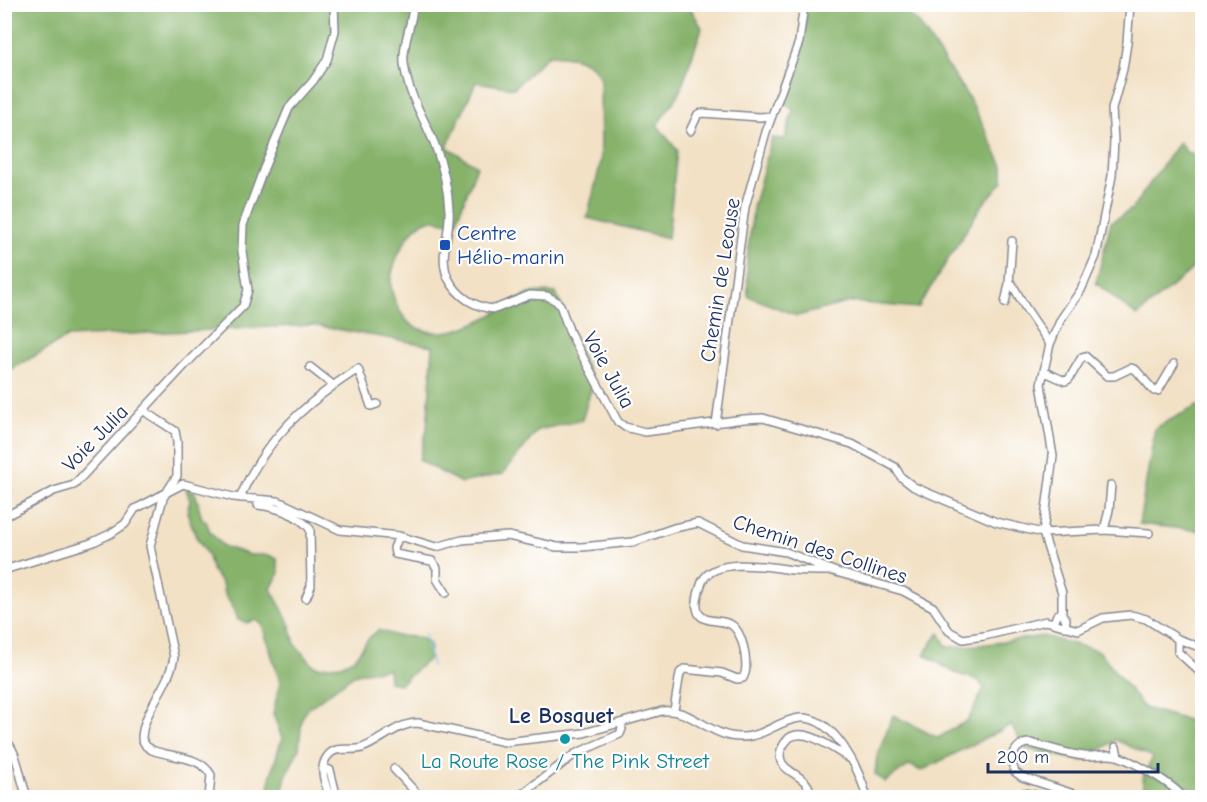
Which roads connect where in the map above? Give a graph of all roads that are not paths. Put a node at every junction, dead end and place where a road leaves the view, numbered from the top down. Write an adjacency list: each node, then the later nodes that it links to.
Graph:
1 (334, 4): 16 (street, Voie Julia)
2 (413, 4): 17 (street, Voie Julia)
3 (804, 4): 5 (street, Chemin de Leouse)
4 (1130, 4): 10 (street)
5 (772, 116): 6 (street); 17 (street, Chemin de Leouse)
6 (690, 130)
7 (1012, 241): 8 (street)
8 (1010, 284): 9 (street); 10 (street)
9 (1005, 303)
10 (1050, 344): 13 (street)
11 (1173, 364): 13 (street)
12 (310, 367): 14 (street)
13 (1045, 372): 24 (street)
14 (333, 385): 15 (street); 20 (street)
15 (377, 404)
16 (144, 411): 19 (street); 22 (street, Voie Julia)
17 (716, 424): 24 (street, Voie Julia)
18 (1111, 485): 23 (street)
19 (170, 490): 20 (street, Chemin des Collines); 27 (street, Chemin des Collines); 47 (street)
20 (240, 498): 21 (street, Chemin des Collines)
21 (257, 500): 26 (street, Chemin des Collines); 30 (street)
22 (4, 517)
23 (1104, 530): 24 (street, Voie Julia); 25 (street, Voie Julia)
24 (1043, 533): 31 (street)
25 (1149, 533)
26 (399, 537): 28 (street, Chemin des Collines); 29 (street)
27 (4, 570)
28 (836, 572): 32 (street, Chemin des Collines); 37 (street)
29 (446, 593)
30 (306, 598)
31 (1062, 613): 32 (street); 33 (street)
32 (1054, 622): 33 (street)
33 (1065, 627): 34 (street)
34 (1178, 639): 35 (street); 36 (street)
35 (1203, 648)
36 (1203, 674)
37 (674, 710): 38 (street); 42 (street)
38 (621, 723): 43 (street); 51 (street)
39 (4, 739): 45 (street)
40 (1116, 747): 41 (street)
41 (1118, 756): 56 (street); 57 (street)
42 (851, 759): 52 (street); 53 (street)
43 (323, 768): 48 (street); 49 (street)
44 (394, 769): 50 (street)
45 (29, 798): 46 (street)
46 (39, 798)
47 (209, 798)
48 (330, 798)
49 (337, 798)
50 (421, 798)
51 (517, 798)
52 (809, 798)
53 (867, 798)
54 (1014, 798): 55 (street)
55 (1052, 798)
56 (1086, 798)
57 (1184, 798)

